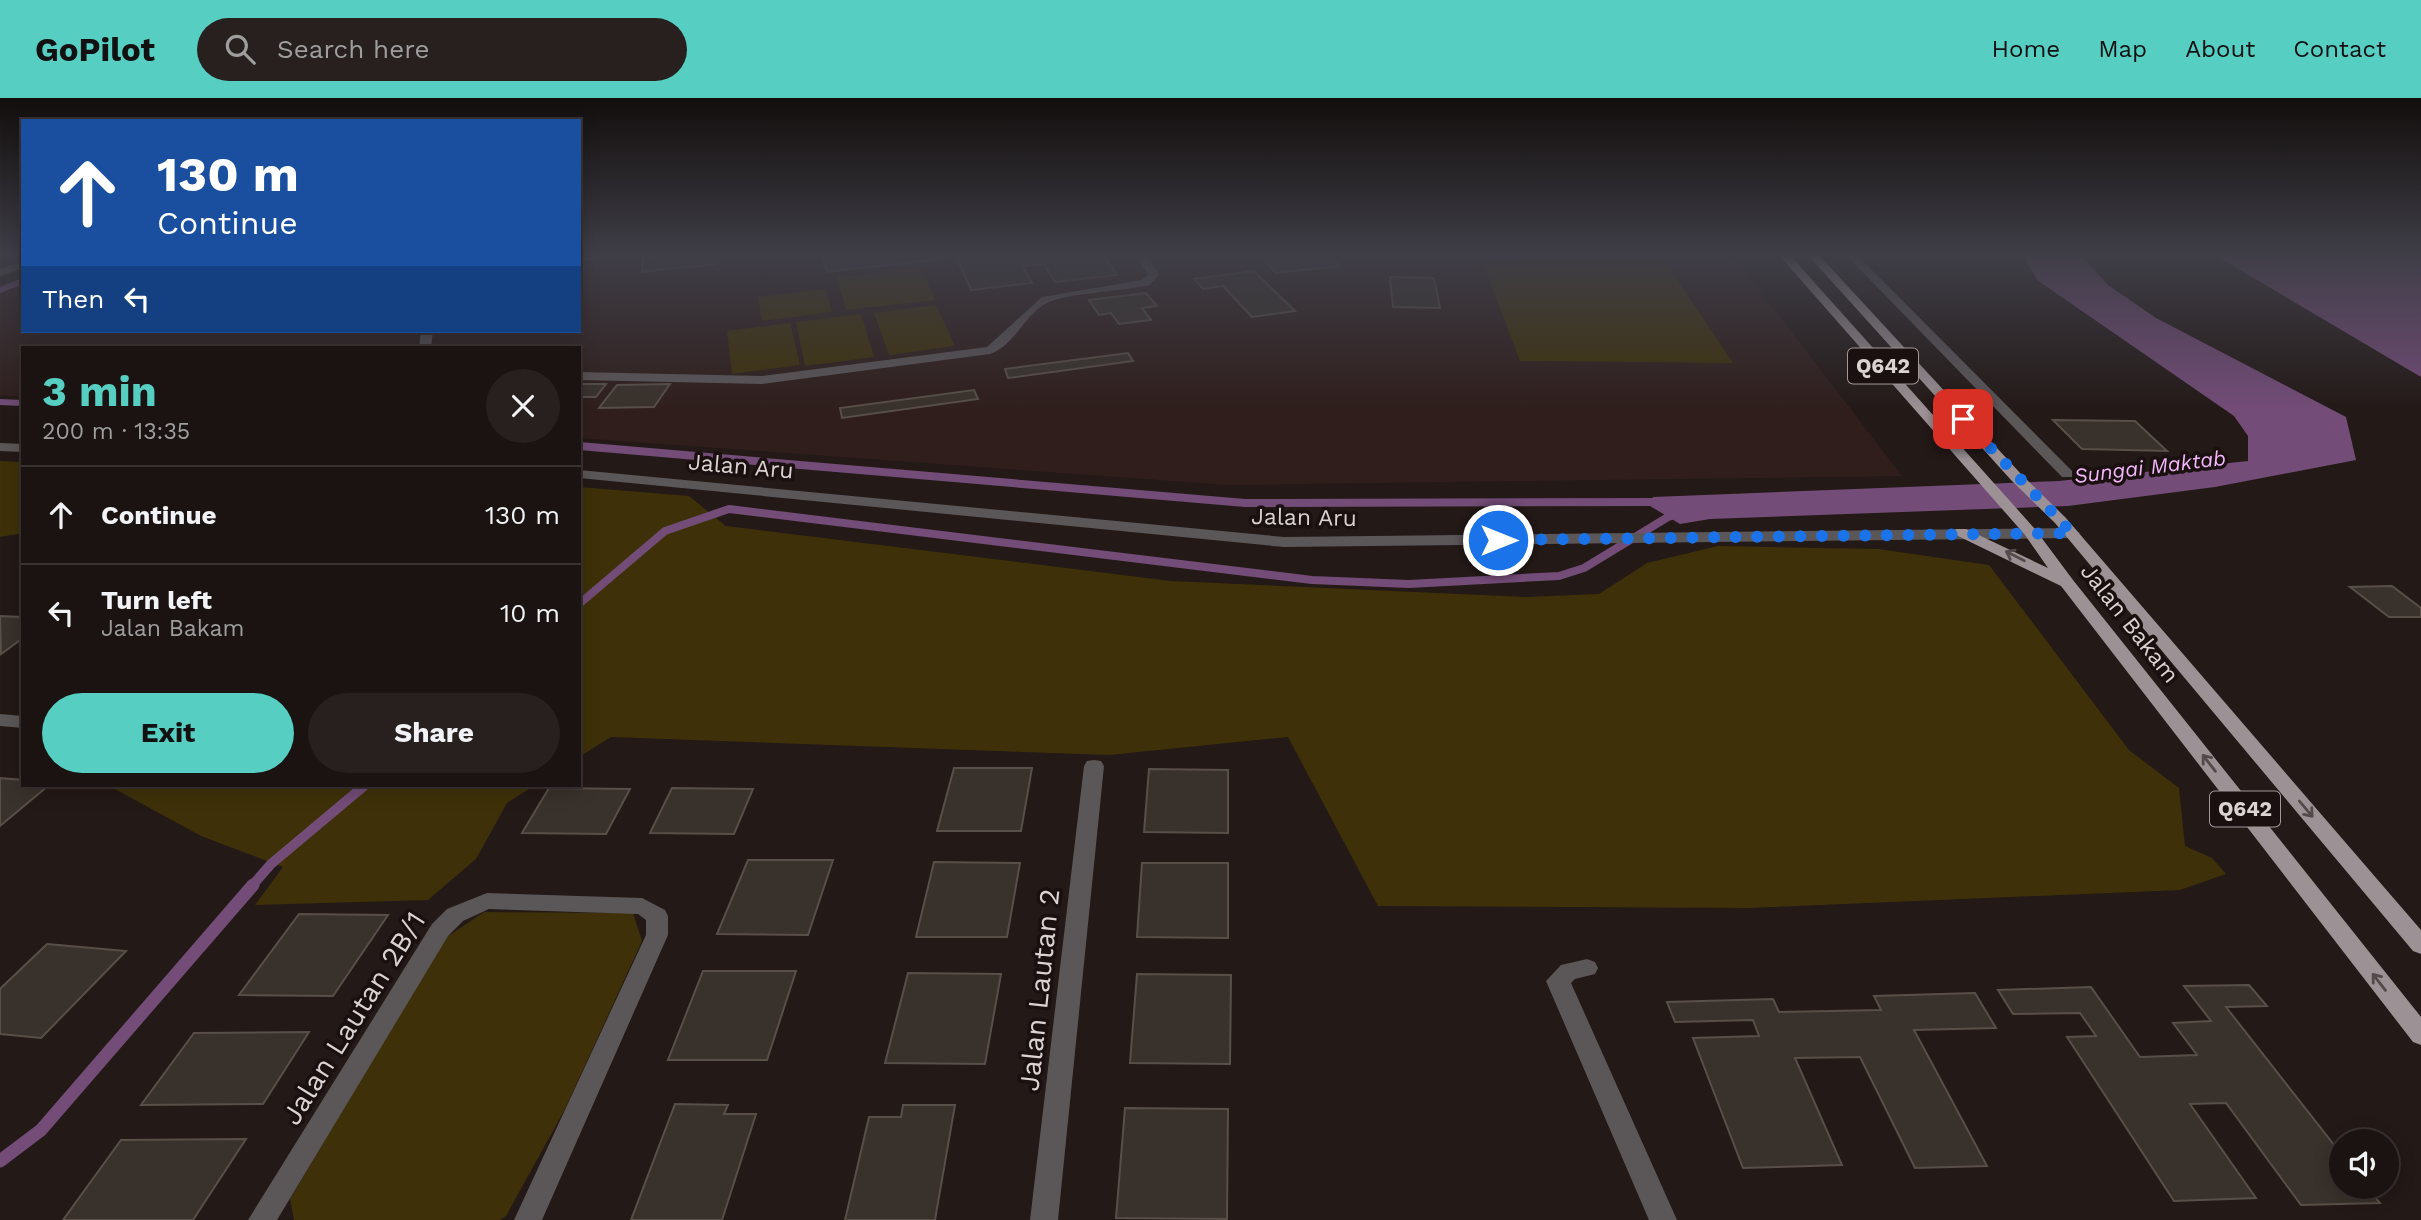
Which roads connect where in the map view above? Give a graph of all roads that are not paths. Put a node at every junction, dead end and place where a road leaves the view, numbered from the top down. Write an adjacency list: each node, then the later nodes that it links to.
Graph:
1 (1033, 306): 5 (street)
2 (1829, 306): 10 (main road, Jalan Bakam / Q642)
3 (1860, 306): 12 (main road, Jalan Bakam / Q642)
4 (1902, 306): 9 (street)
5 (581, 376)
6 (0, 447): 7 (street)
7 (21, 448)
8 (581, 474): 11 (street, Jalan Aru)
9 (2067, 474)
10 (2026, 528): 11 (street, Jalan Aru); 12 (street, Jalan Aru); 13 (main road, Jalan Bakam / Q642)
11 (1961, 532): 13 (main road, one-way to 11)
12 (2072, 533): 17 (main road, Jalan Bakam / Q642, one-way to 17)
13 (2067, 583): 19 (main road, Jalan Bakam / Q642, one-way to 13)
14 (0, 720): 15 (street)
15 (21, 722)
16 (1094, 766): 22 (street, Jalan Lautan 2)
17 (2421, 944)
18 (1587, 968): 23 (street)
19 (2421, 1035)
20 (262, 1220): 21 (street, Jalan Lautan 2B/1)
21 (528, 1220)
22 (1044, 1220)
23 (1663, 1220)

